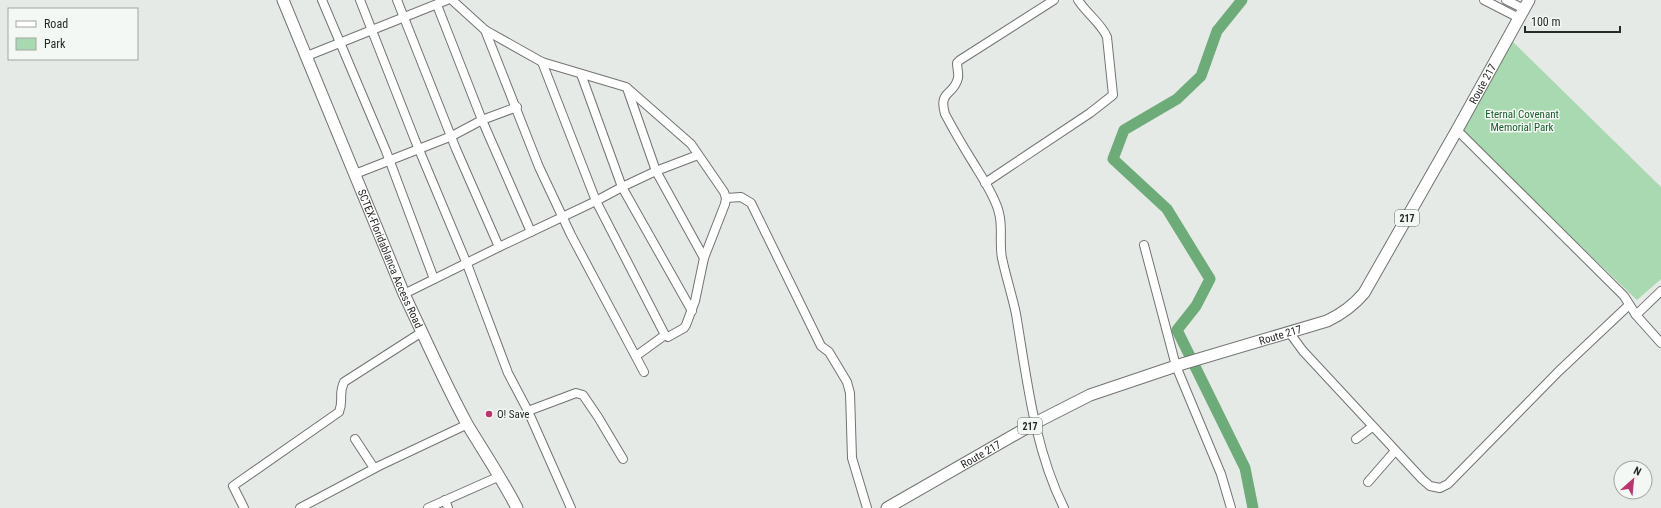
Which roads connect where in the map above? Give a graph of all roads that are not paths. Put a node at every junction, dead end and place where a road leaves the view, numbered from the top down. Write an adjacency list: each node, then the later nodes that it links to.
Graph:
1 (283, 0): 17 (main road, SCTEX-Floridablanca Access Road)
2 (322, 0): 16 (street)
3 (360, 0): 14 (street)
4 (397, 0): 13 (street)
5 (447, 0): 11 (street)
6 (452, 0): 15 (street)
7 (1054, 0): 30 (street)
8 (1078, 0): 30 (street)
9 (1484, 0): 12 (street)
10 (1506, 0): 12 (street)
11 (437, 5): 13 (street); 22 (street)
12 (1524, 9): 23 (main road, Route 217 / 217)
13 (404, 17): 14 (street); 24 (street)
14 (372, 30): 16 (street); 25 (street)
15 (485, 30): 18 (street); 21 (street)
16 (340, 43): 17 (street); 27 (street)
17 (307, 56): 29 (main road, SCTEX-Floridablanca Access Road)
18 (542, 62): 19 (street); 33 (street)
19 (581, 74): 20 (street); 31 (street)
20 (626, 87): 26 (street); 28 (street)
21 (517, 107): 22 (street); 34 (street)
22 (482, 120): 24 (street); 35 (street)
23 (1457, 130): 43 (street); 47 (main road, Route 217 / 217)
24 (452, 136): 25 (street); 37 (street)
25 (419, 149): 27 (street); 39 (street)
26 (698, 155): 28 (street); 32 (street)
27 (390, 160): 29 (street); 40 (street)
28 (656, 171): 31 (street); 38 (street)
29 (355, 174): 42 (main road, SCTEX-Floridablanca Access Road)
30 (985, 183): 54 (street)
31 (622, 187): 33 (street); 44 (street)
32 (726, 198): 38 (street); 70 (street)
33 (596, 201): 34 (street); 48 (street)
34 (563, 217): 35 (street); 50 (street)
35 (531, 232): 37 (street)
36 (1144, 244): 51 (street)
37 (499, 247): 39 (street)
38 (704, 258): 44 (street)
39 (467, 264): 40 (street); 53 (street)
40 (434, 279): 42 (street)
41 (1661, 291): 45 (street)
42 (404, 294): 46 (main road, SCTEX-Floridablanca Access Road)
43 (1629, 305): 45 (street); 59 (street)
44 (692, 311): 48 (street)
45 (1636, 315): 49 (street)
46 (422, 332): 55 (main road, SCTEX-Floridablanca Access Road); 65 (street)
47 (1289, 332): 51 (main road, Route 217 / 217); 56 (street)
48 (665, 336): 50 (street)
49 (1661, 343)
50 (636, 356): 52 (street)
51 (1179, 365): 54 (main road, Route 217 / 217); 73 (street)
52 (644, 372)
53 (528, 411): 60 (street); 69 (street)
54 (1036, 422): 71 (main road, Route 217 / 217); 72 (street)
55 (468, 424): 61 (street); 62 (main road, SCTEX-Floridablanca Access Road)
56 (1372, 427): 58 (street); 59 (street)
57 (355, 439): 61 (street)
58 (1356, 439)
59 (1395, 451): 63 (street)
60 (623, 459)
61 (374, 468): 66 (street)
62 (500, 476): 64 (street); 68 (main road, SCTEX-Floridablanca Access Road)
63 (1368, 482)
64 (446, 504): 67 (street)
65 (244, 508)
66 (300, 508)
67 (428, 508)
68 (517, 508)
69 (571, 508)
70 (867, 508)
71 (887, 508)
72 (1064, 508)
73 (1231, 508)

